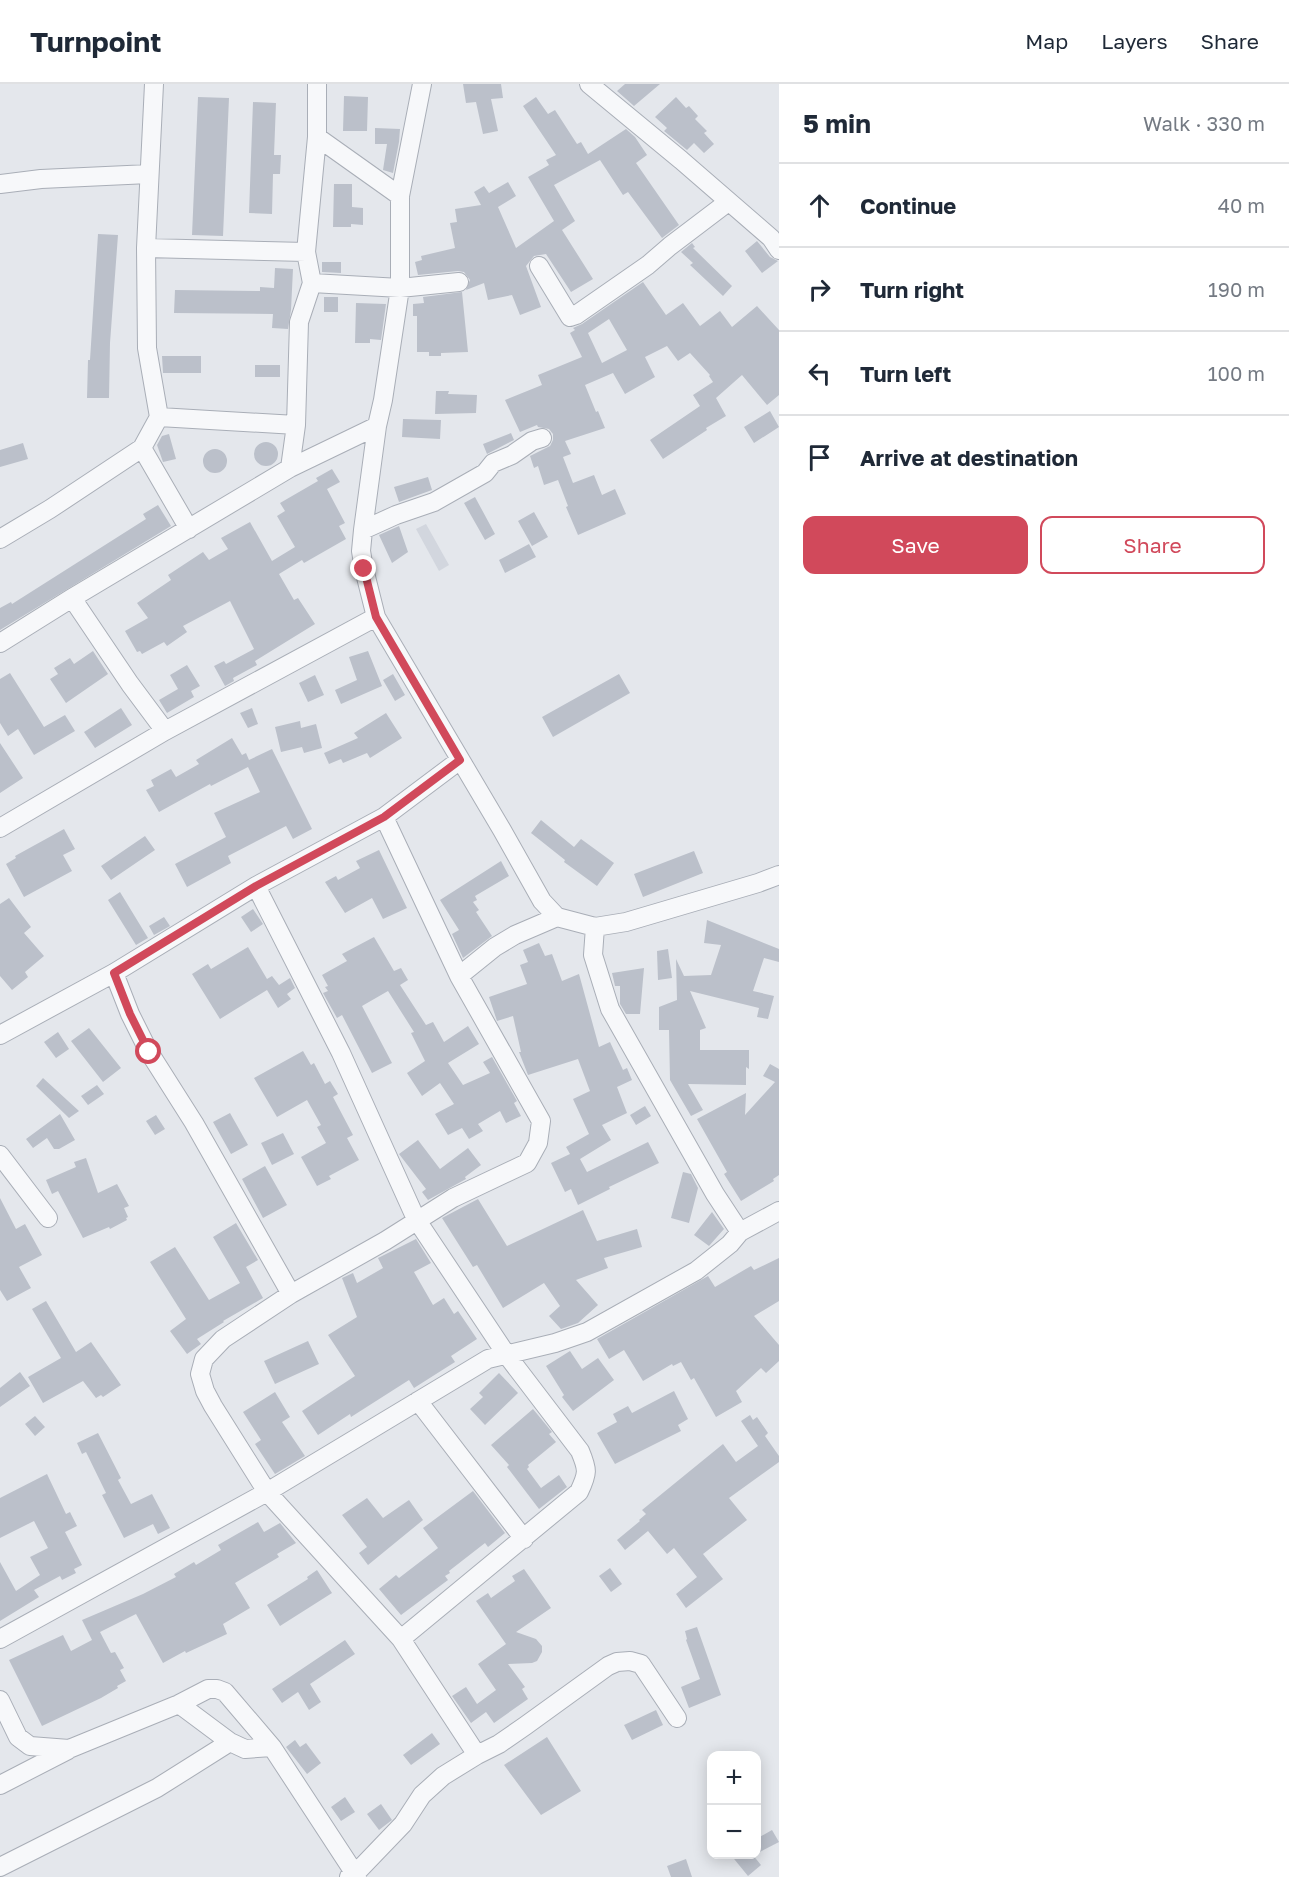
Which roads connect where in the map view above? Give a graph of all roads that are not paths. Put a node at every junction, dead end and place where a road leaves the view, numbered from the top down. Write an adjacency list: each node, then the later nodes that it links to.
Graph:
1 (154, 84): 6 (street)
2 (317, 84): 5 (street)
3 (422, 84): 8 (street)
4 (589, 84): 9 (street)
5 (318, 137): 8 (street); 12 (street)
6 (149, 174): 7 (street); 10 (street)
7 (0, 184)
8 (399, 196): 16 (street)
9 (728, 202): 11 (street); 13 (street)
10 (146, 248): 12 (street); 17 (street)
11 (779, 250)
12 (306, 252): 15 (street)
13 (539, 266)
14 (459, 282): 16 (street)
15 (312, 283): 16 (street); 18 (street)
16 (400, 288): 19 (street)
17 (159, 417): 18 (street); 21 (street)
18 (296, 425): 22 (street)
19 (377, 426): 22 (street); 24 (street)
20 (542, 438): 24 (street)
21 (142, 448): 23 (street); 25 (street)
22 (290, 468): 23 (street)
23 (189, 529): 26 (street)
24 (363, 530): 27 (street)
25 (0, 539)
26 (72, 598): 28 (street); 29 (street)
27 (376, 617): 29 (street); 30 (street)
28 (0, 643)
29 (165, 731): 32 (street)
30 (460, 760): 31 (street); 35 (street)
31 (384, 817): 34 (street); 38 (street)
32 (0, 828)
33 (779, 875): 36 (street)
34 (256, 886): 37 (street); 43 (street)
35 (557, 917): 36 (street); 38 (street)
36 (595, 927): 44 (street)
37 (114, 973): 39 (street); 45 (street)
38 (459, 975): 43 (street)
39 (0, 1035)
40 (0, 1155): 42 (street)
41 (779, 1210): 44 (street)
42 (48, 1218)
43 (416, 1220): 45 (street); 46 (street)
44 (740, 1232): 46 (street)
45 (291, 1294): 48 (street)
46 (506, 1354): 47 (street); 49 (street)
47 (418, 1401): 48 (street); 49 (street)
48 (267, 1492): 50 (street); 51 (street)
49 (524, 1539): 51 (street)
50 (0, 1639)
51 (401, 1639): 58 (street)
52 (0, 1700): 57 (street)
53 (180, 1704): 55 (street); 56 (street); 57 (street)
54 (677, 1718): 58 (street)
55 (230, 1742): 56 (street); 60 (street)
56 (272, 1747): 61 (street)
57 (69, 1749): 59 (street)
58 (477, 1755): 61 (street)
59 (0, 1785)
60 (0, 1867)
61 (354, 1876)

